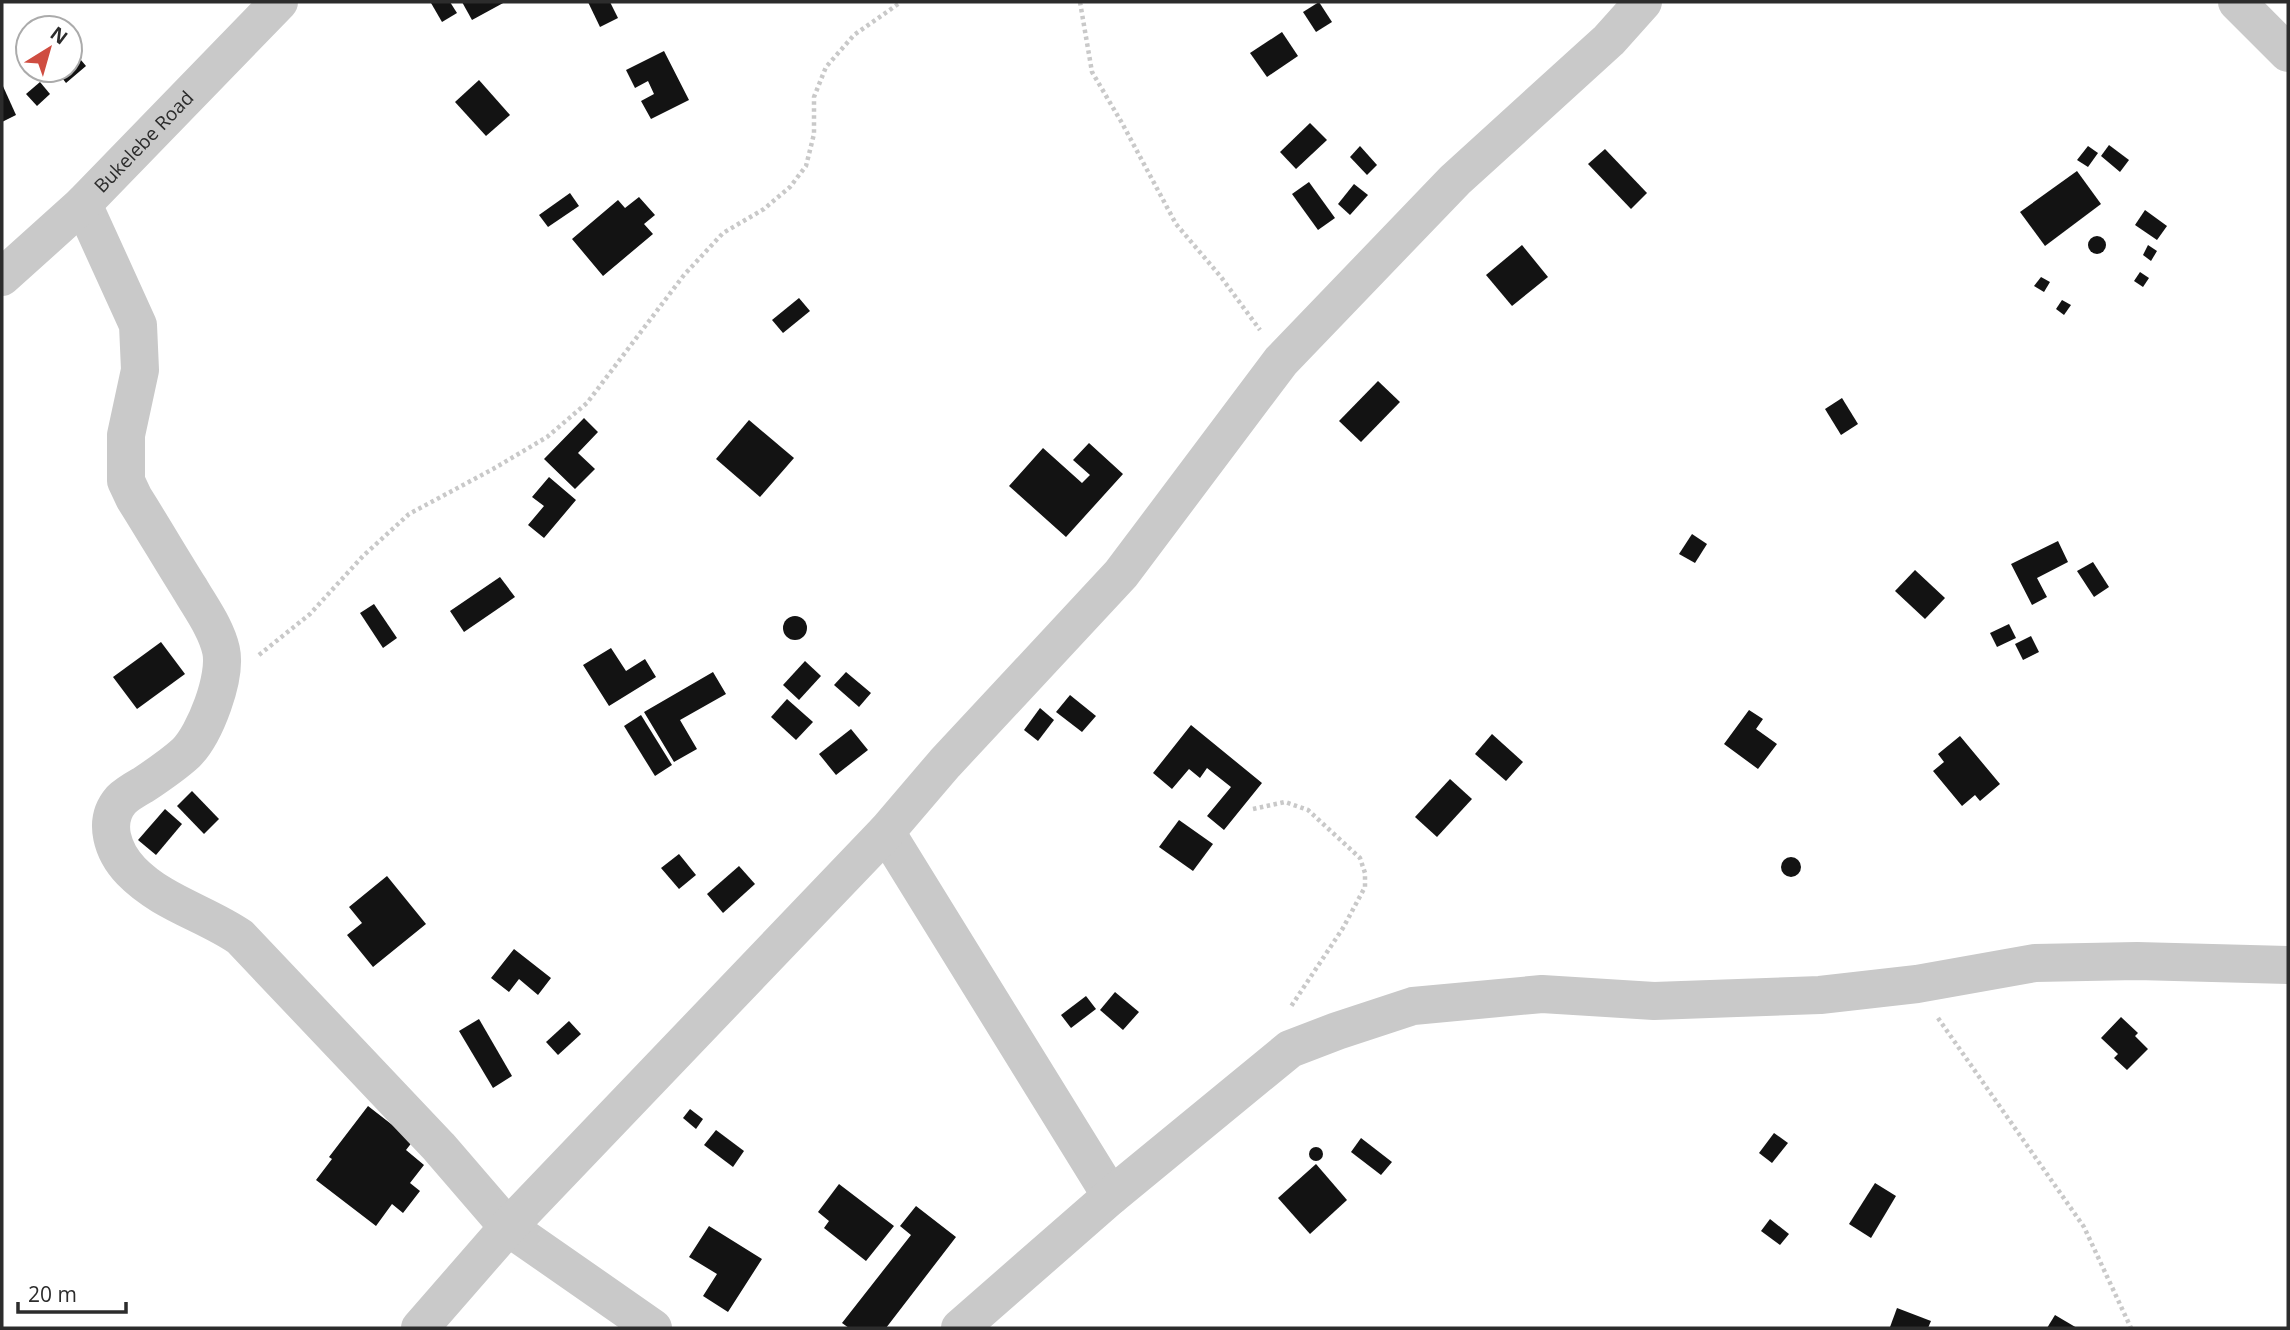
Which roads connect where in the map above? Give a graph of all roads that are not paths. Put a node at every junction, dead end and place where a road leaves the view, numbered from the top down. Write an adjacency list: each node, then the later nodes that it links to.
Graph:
1 (279, 2): 5 (street, Bukelebe Road)
2 (1643, 2): 7 (street)
3 (2237, 2): 4 (street)
4 (2288, 53)
5 (83, 204): 6 (street, Bukelebe Road); 10 (street)
6 (2, 277)
7 (886, 832): 9 (street); 10 (street)
8 (2288, 965): 9 (street)
9 (1111, 1196): 13 (street)
10 (508, 1227): 11 (street); 12 (street)
11 (420, 1328)
12 (653, 1328)
13 (960, 1328)

